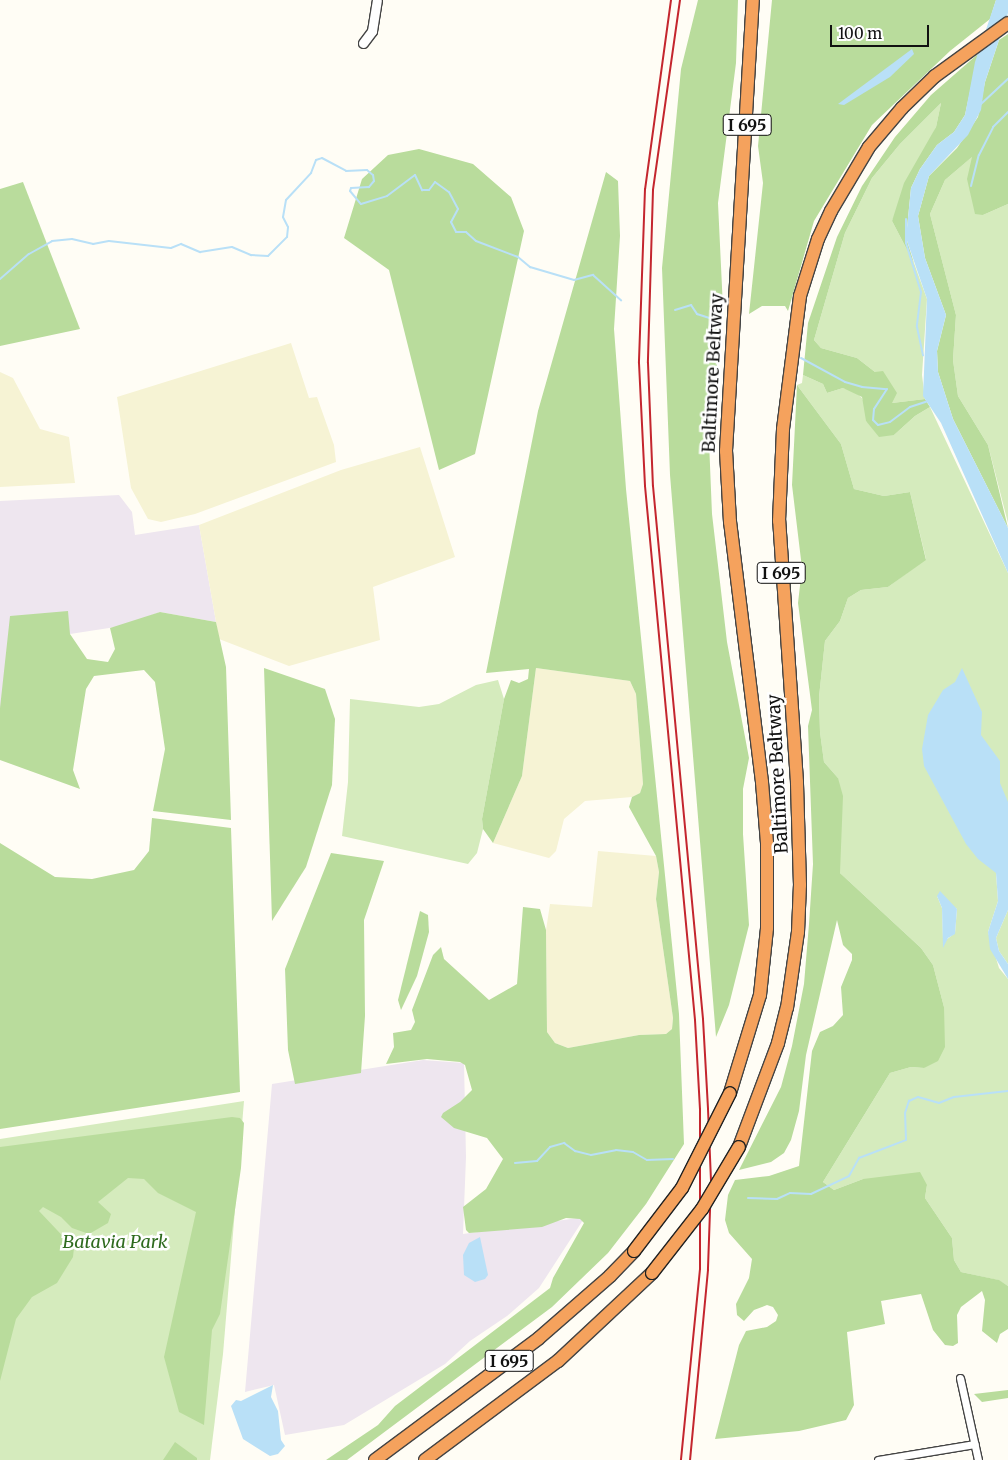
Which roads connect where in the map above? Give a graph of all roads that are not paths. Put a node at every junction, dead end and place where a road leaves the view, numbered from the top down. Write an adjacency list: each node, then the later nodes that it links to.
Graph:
1 (377, 0): 5 (street)
2 (753, 0): 6 (highway, Baltimore Beltway / I 695)
3 (761, 0): 6 (highway)
4 (1008, 23): 10 (highway, Baltimore Beltway / I 695, bridge)
5 (362, 43)
6 (739, 249): 9 (highway, Baltimore Beltway / I 695, bridge)
7 (960, 1378): 8 (street)
8 (976, 1444): 11 (street); 12 (street)
9 (376, 1460)
10 (425, 1460)
11 (882, 1460)
12 (978, 1460)

